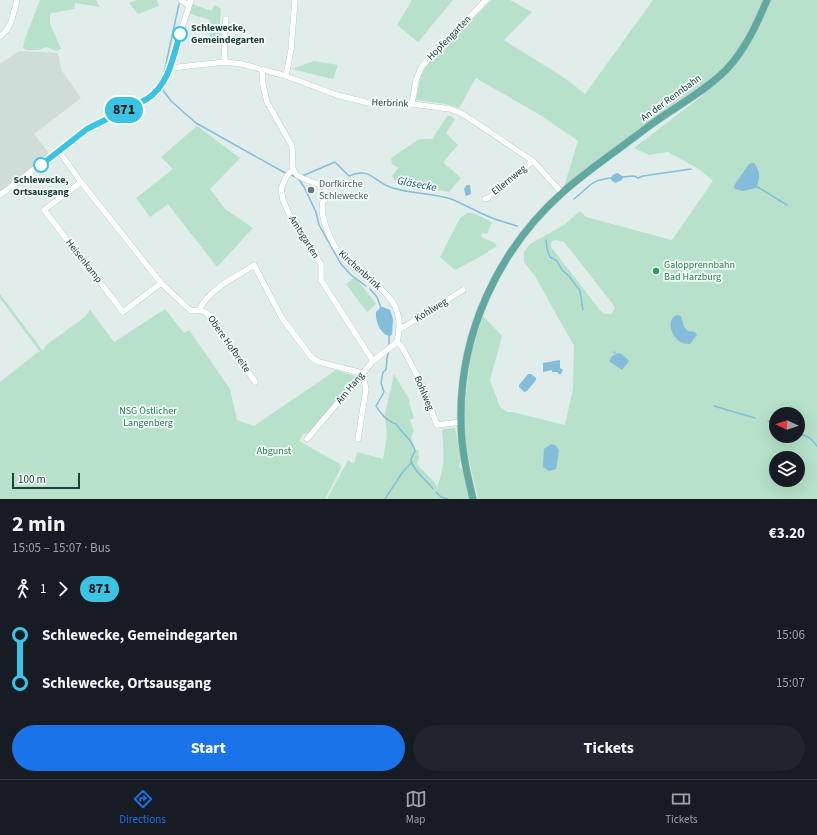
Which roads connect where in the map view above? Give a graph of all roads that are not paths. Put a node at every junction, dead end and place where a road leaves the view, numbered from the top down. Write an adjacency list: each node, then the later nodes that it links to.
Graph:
1 (16, 0): 8 (street)
2 (181, 0): 6 (street)
3 (294, 0): 12 (street)
4 (486, 0): 13 (street, Hopfengarten)
5 (767, 0): 18 (main road, An der Rennbahn)
6 (190, 2): 10 (street)
7 (226, 18): 9 (street)
8 (0, 36)
9 (225, 62): 10 (street, Herbrink); 11 (street, Herbrink)
10 (170, 68): 14 (street)
11 (262, 70): 12 (street, Herbrink); 16 (street)
12 (286, 76): 13 (street, Herbrink)
13 (412, 104): 15 (street, Herbrink)
14 (59, 151): 17 (street); 19 (street)
15 (533, 161): 18 (street, Herbrink); 20 (street, Ellernweg)
16 (290, 173): 24 (street, Kirchenbrink); 26 (street, Amtsgarten)
17 (82, 182): 21 (street); 21 (street, Heisenkamp)
18 (562, 193): 29 (main road, An der Rennbahn)
19 (0, 197)
20 (484, 199)
21 (161, 283): 23 (street)
22 (463, 290): 24 (street, Kohlweg)
23 (199, 310): 27 (street); 28 (street, Obere Hofbreite)
24 (399, 330): 25 (street, Kirchenbrink)
25 (395, 344): 26 (street, Am Hang); 29 (street, Bohlweg)
26 (373, 361): 27 (street, Am Hang)
27 (362, 373): 30 (street, Am Hang); 31 (street)
28 (255, 382)
29 (461, 422): 32 (main road, An der Rennbahn)
30 (307, 439)
31 (358, 439)
32 (473, 499)

